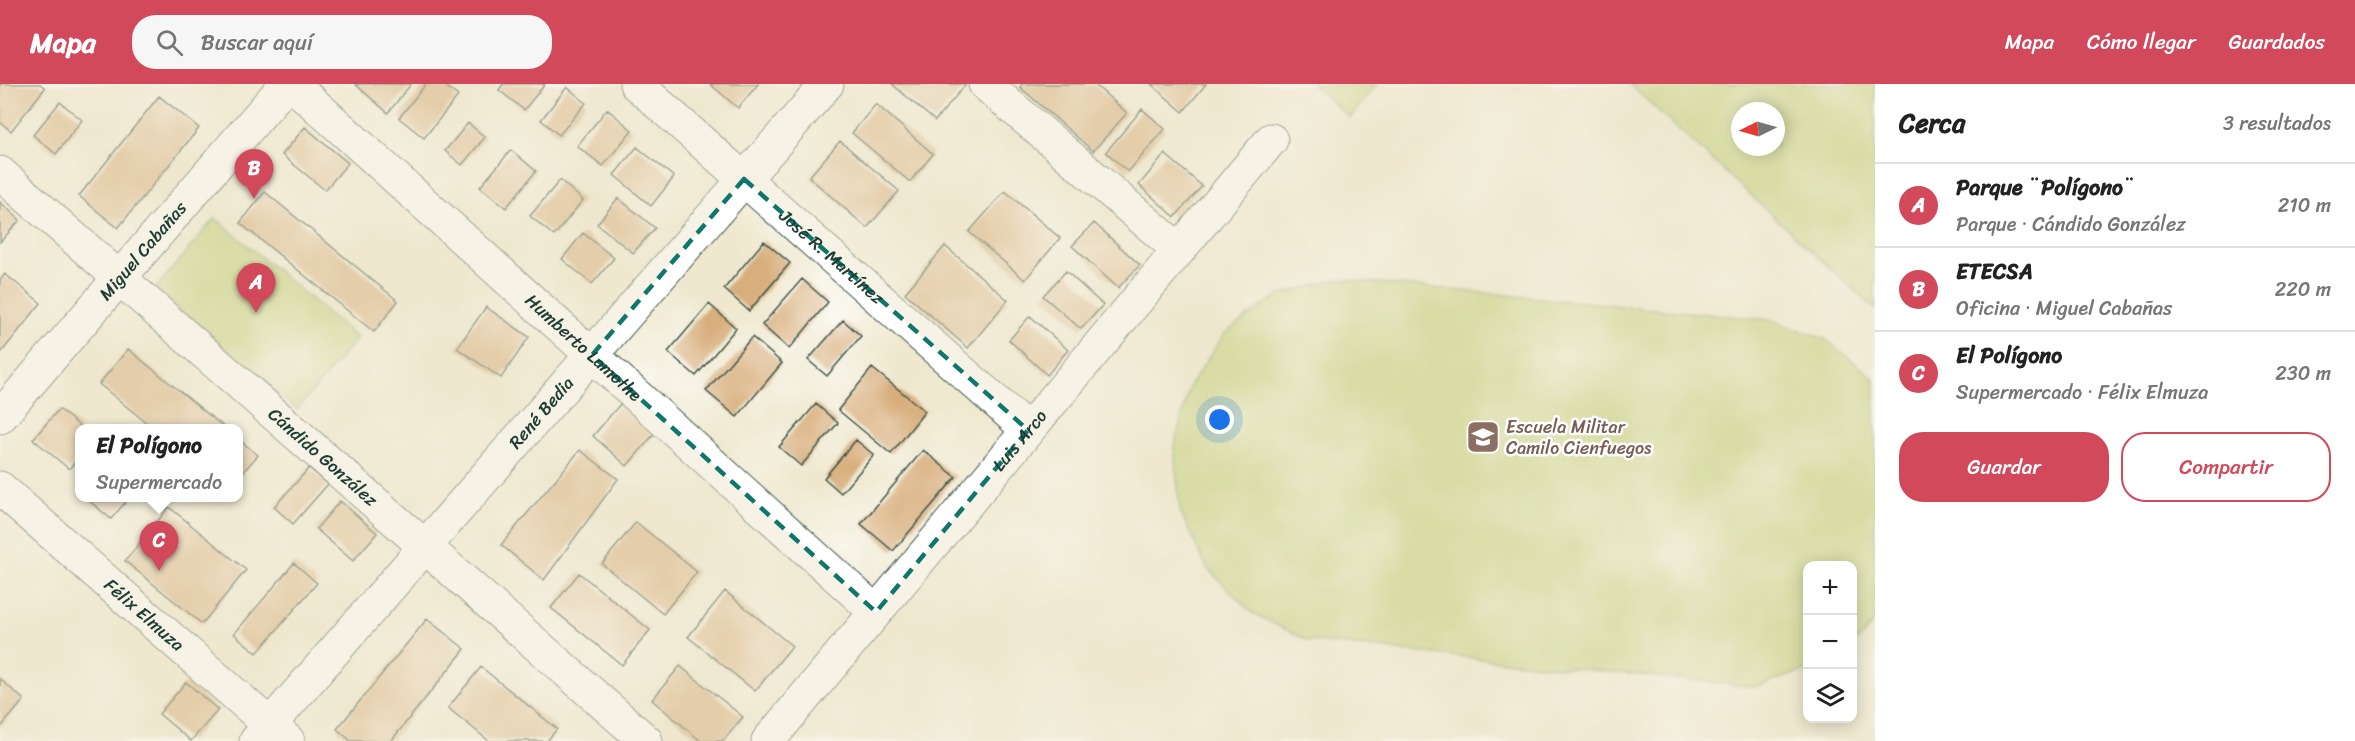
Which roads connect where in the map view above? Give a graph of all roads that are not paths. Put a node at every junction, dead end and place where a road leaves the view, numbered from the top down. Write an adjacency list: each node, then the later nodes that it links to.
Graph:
1 (286, 84): 10 (street, Miguel Cabañas)
2 (292, 84): 11 (street, Humberto Lamothe)
3 (636, 84): 8 (street, José R. Martínez)
4 (827, 84): 8 (street, René Bedia)
5 (985, 84): 9 (street)
6 (1271, 140): 9 (street, Luis Arco)
7 (0, 173): 10 (street, Cándido González)
8 (744, 179): 11 (street, René Bedia); 13 (street, José R. Martínez)
9 (1179, 250): 13 (street, Luis Arco)
10 (119, 278): 12 (street, Miguel Cabañas); 15 (street, Cándido González)
11 (592, 355): 15 (street, René Bedia); 16 (street, Humberto Lamothe)
12 (0, 417)
13 (1028, 430): 16 (street, Luis Arco)
14 (0, 488): 17 (street, Félix Elmuza)
15 (425, 546): 17 (street, René Bedia); 18 (street, Cándido González)
16 (876, 612): 19 (street, Luis Arco)
17 (271, 736)
18 (646, 741)
19 (768, 741)

